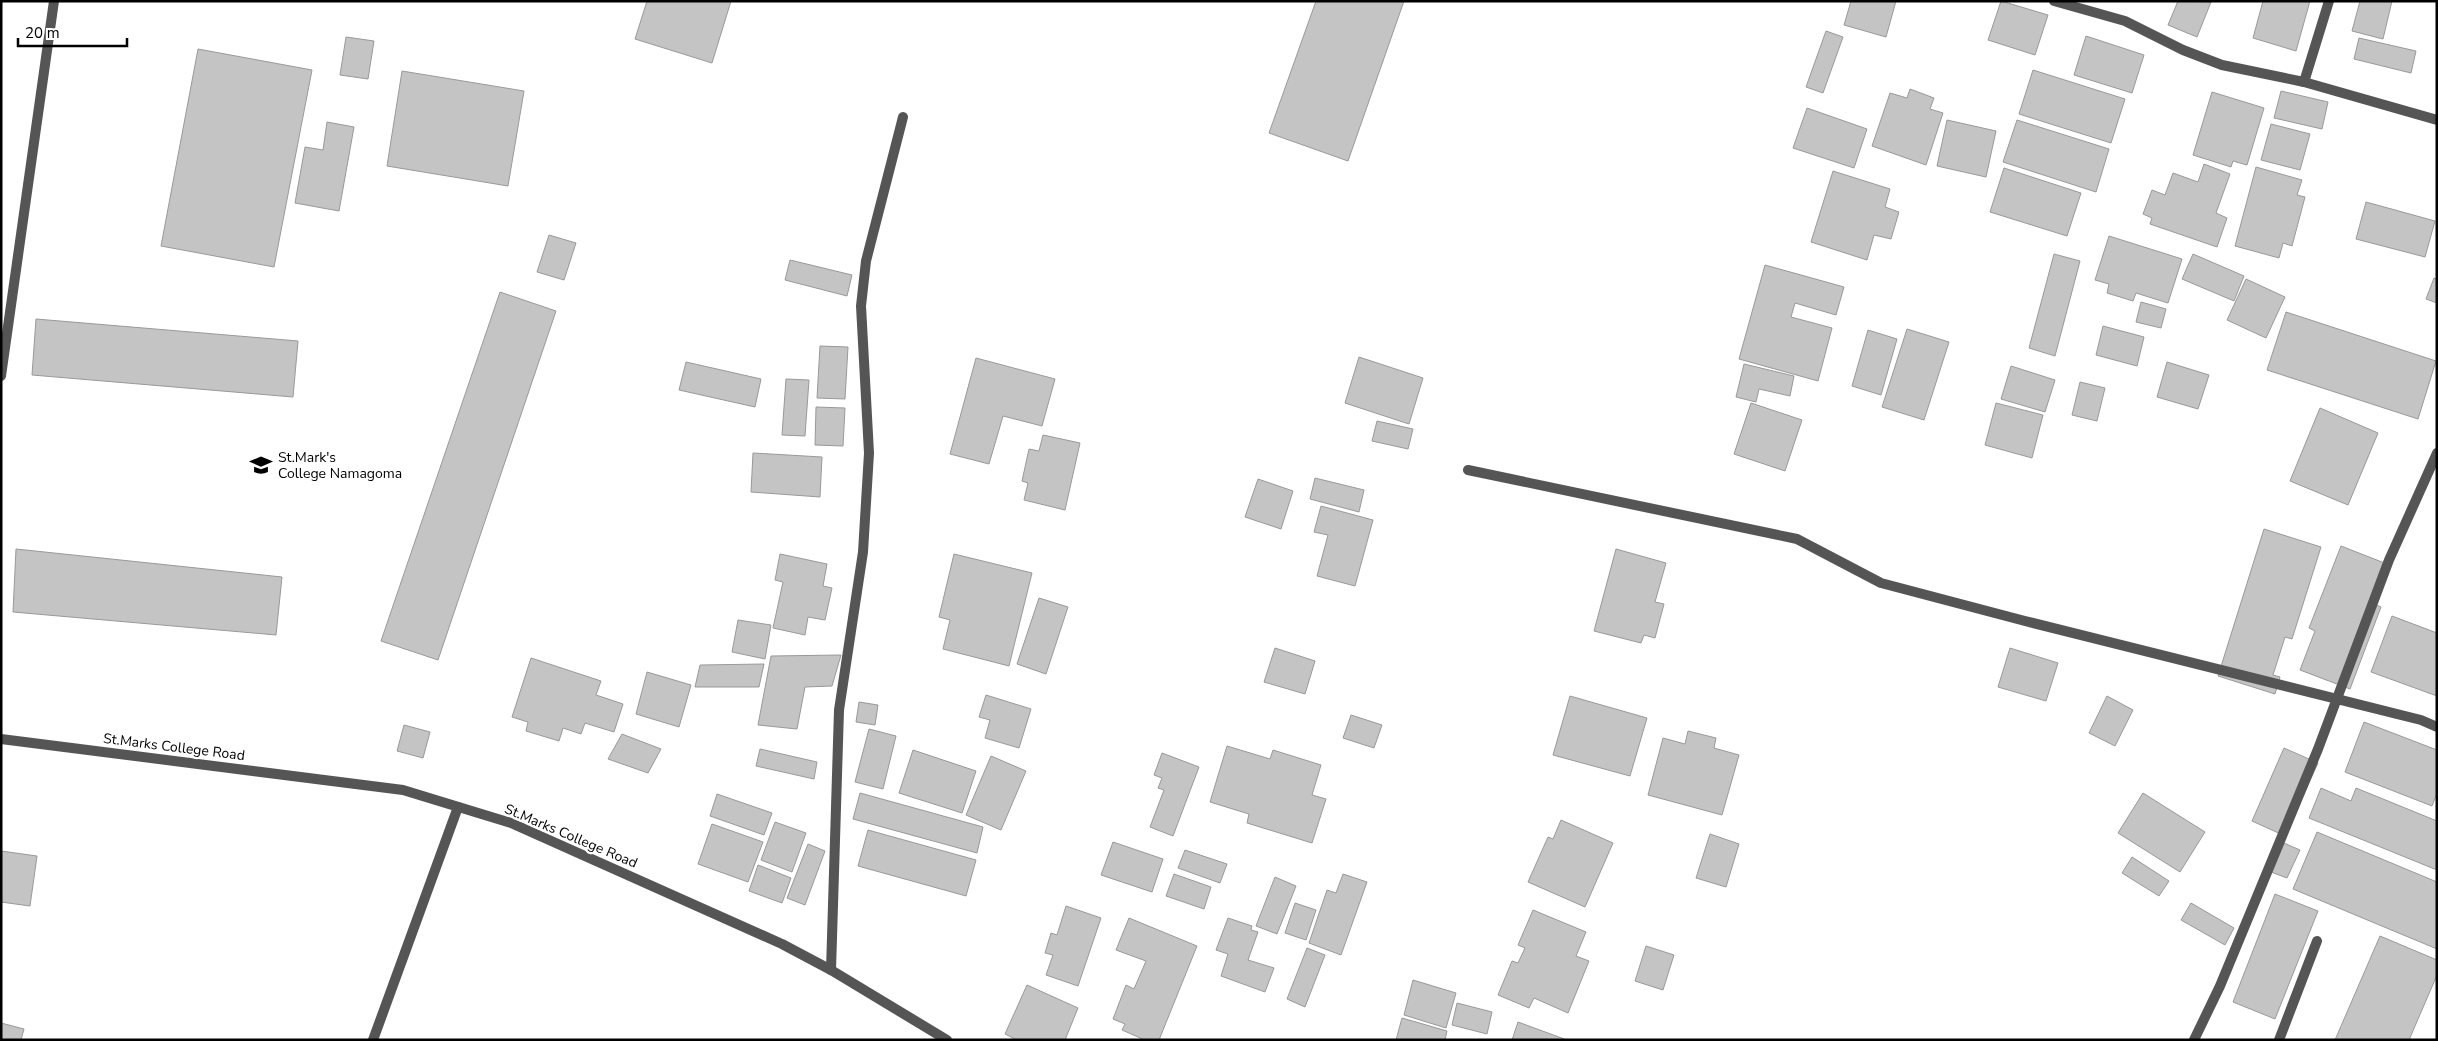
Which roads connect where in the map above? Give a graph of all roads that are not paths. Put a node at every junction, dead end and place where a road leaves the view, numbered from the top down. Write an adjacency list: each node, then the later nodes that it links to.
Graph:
1 (54, 1): 7 (street)
2 (2054, 1): 4 (street)
3 (2329, 1): 4 (street)
4 (2304, 82): 6 (street)
5 (903, 117): 15 (street)
6 (2437, 120)
7 (1, 376)
8 (2437, 453): 10 (street)
9 (1468, 470): 10 (street)
10 (2337, 700): 11 (street); 18 (street)
11 (2437, 726)
12 (1, 739): 13 (street, St.Marks College Road)
13 (458, 807): 15 (street, St.Marks College Road); 16 (street)
14 (2317, 941): 19 (street)
15 (831, 970): 17 (street, St.Marks College Road)
16 (373, 1040)
17 (947, 1040)
18 (2194, 1040)
19 (2279, 1040)

